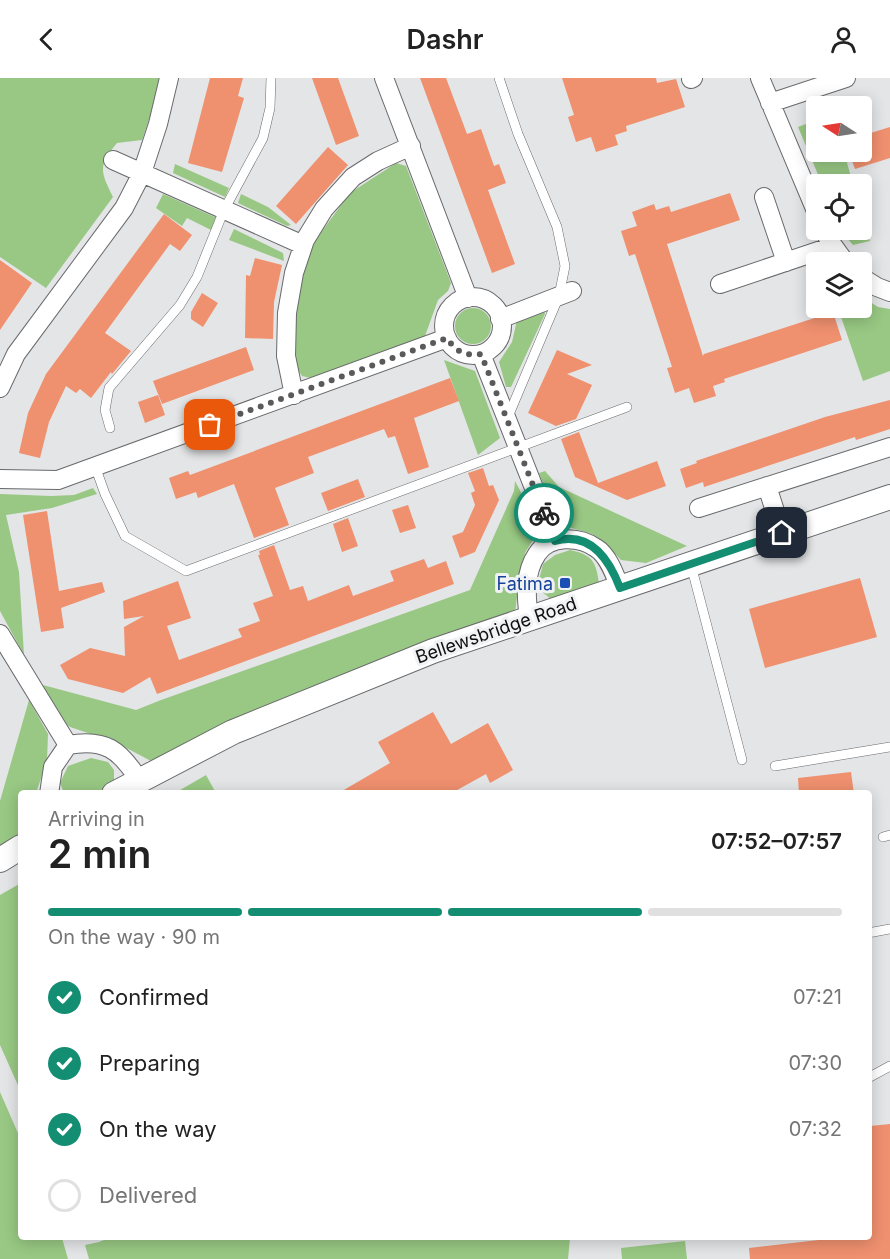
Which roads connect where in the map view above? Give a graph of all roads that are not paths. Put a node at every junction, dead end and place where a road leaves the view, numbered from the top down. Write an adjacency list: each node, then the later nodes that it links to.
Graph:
1 (169, 78): 10 (street)
2 (271, 78): 13 (lane)
3 (384, 78): 8 (street)
4 (499, 78): 22 (lane)
5 (760, 78): 7 (street)
6 (846, 78): 7 (street)
7 (770, 103): 11 (street)
8 (411, 146): 15 (street); 23 (street)
9 (113, 160): 10 (street)
10 (142, 173): 13 (street); 27 (street)
11 (806, 188)
12 (764, 197): 18 (street)
13 (224, 210): 15 (street); 31 (lane)
14 (830, 240): 16 (street)
15 (303, 245): 28 (street)
16 (833, 246): 17 (street); 18 (street)
17 (837, 252)
18 (786, 262): 19 (street)
19 (720, 284)
20 (872, 284): 21 (street)
21 (890, 292)
22 (566, 294): 24 (street); 30 (lane)
23 (468, 298): 24 (street); 25 (street)
24 (500, 319): 26 (street)
25 (447, 338): 26 (street); 28 (street)
26 (481, 354): 30 (street)
27 (0, 388)
28 (294, 395): 34 (street)
29 (627, 407): 33 (lane)
30 (507, 420): 33 (street)
31 (110, 428)
32 (890, 447): 36 (street)
33 (519, 448): 34 (lane); 40 (street)
34 (95, 466): 35 (street)
35 (0, 479)
36 (767, 486): 38 (street); 39 (street)
37 (890, 497): 39 (street, Bellewsbridge Road)
38 (699, 508)
39 (782, 533): 41 (street, Bellewsbridge Road)
40 (555, 541): 42 (street); 43 (street)
41 (691, 564): 42 (street, Bellewsbridge Road); 47 (lane)
42 (620, 588): 43 (street, Bellewsbridge Road)
43 (529, 618): 49 (street, Bellewsbridge Road)
44 (0, 633): 45 (street)
45 (68, 745): 49 (street); 50 (street)
46 (890, 747): 48 (lane)
47 (742, 760)
48 (775, 766)
49 (127, 789)
50 (49, 790)
51 (18, 849): 52 (street)
52 (0, 860)
53 (890, 929): 54 (lane)
54 (872, 932)
55 (890, 1066): 56 (lane)
56 (872, 1076)

